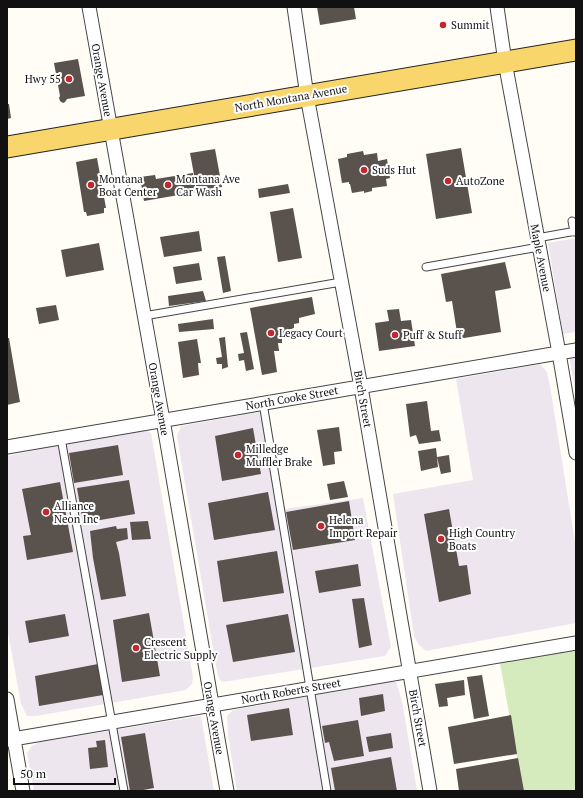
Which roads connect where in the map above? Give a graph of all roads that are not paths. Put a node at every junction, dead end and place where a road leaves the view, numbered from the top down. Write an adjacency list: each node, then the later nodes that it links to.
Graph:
1 (89, 7): 7 (street, Orange Avenue)
2 (294, 7): 6 (street, Birch Street)
3 (497, 7): 5 (street, Maple Avenue)
4 (576, 50): 5 (main road, North Montana Avenue)
5 (505, 62): 6 (main road, North Montana Avenue); 11 (street, Maple Avenue)
6 (307, 96): 7 (main road, North Montana Avenue); 13 (street, Birch Street)
7 (111, 129): 8 (main road, North Montana Avenue); 14 (street, Orange Avenue)
8 (7, 147)
9 (573, 219): 10 (lane)
10 (575, 232): 11 (lane)
11 (538, 242): 12 (lane); 16 (street, Maple Avenue)
12 (426, 267)
13 (341, 282): 14 (lane); 17 (street, Birch Street)
14 (144, 316): 19 (street, Orange Avenue)
15 (576, 350): 16 (street, North Cooke Street)
16 (559, 353): 17 (street, North Cooke Street); 22 (street, Maple Avenue)
17 (361, 387): 18 (street, North Cooke Street); 24 (street, Birch Street)
18 (263, 403): 19 (street, North Cooke Street); 25 (lane)
19 (162, 420): 20 (street, North Cooke Street); 27 (street, Orange Avenue)
20 (61, 438): 21 (street, North Cooke Street); 28 (lane)
21 (7, 447)
22 (576, 454)
23 (576, 643): 24 (street, North Roberts Street)
24 (410, 671): 25 (street, North Roberts Street); 34 (street, Birch Street)
25 (310, 688): 27 (street, North Roberts Street); 33 (lane)
26 (7, 699): 29 (street)
27 (212, 705): 28 (street, North Roberts Street); 32 (street, Orange Avenue)
28 (112, 722): 29 (street, North Roberts Street); 31 (lane)
29 (10, 739): 30 (street)
30 (23, 791)
31 (124, 791)
32 (227, 791)
33 (326, 791)
34 (430, 791)

